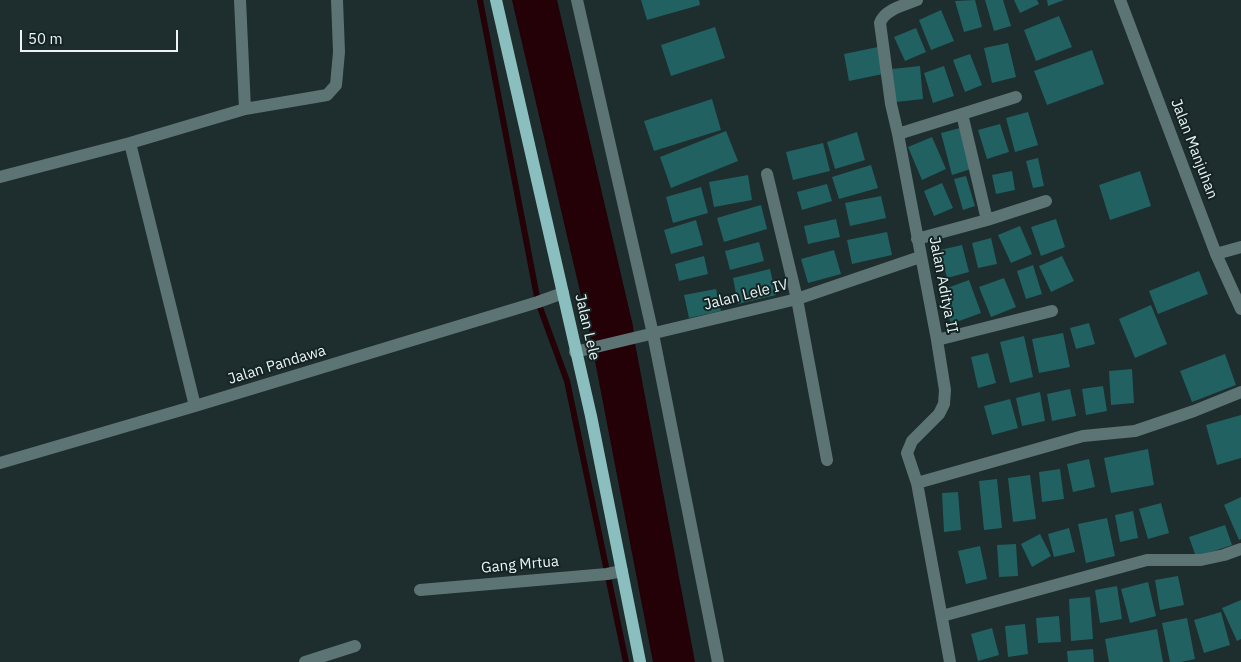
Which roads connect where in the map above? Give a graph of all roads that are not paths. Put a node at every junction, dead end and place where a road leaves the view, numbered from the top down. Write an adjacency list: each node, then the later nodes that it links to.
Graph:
1 (240, 0): 8 (street)
2 (337, 0): 8 (street)
3 (496, 0): 20 (main road, Jalan Lele)
4 (577, 0): 24 (street)
5 (917, 0): 10 (street, Jalan Aditya II)
6 (1120, 0): 18 (street, Jalan Manjuhan)
7 (1016, 97): 9 (street)
8 (246, 109): 11 (street)
9 (962, 114): 10 (street); 15 (street)
10 (898, 134): 16 (street, Jalan Aditya II)
11 (130, 143): 13 (street); 28 (street)
12 (767, 174): 21 (street)
13 (0, 177)
14 (1046, 201): 15 (street)
15 (987, 220): 16 (street)
16 (917, 239): 19 (street, Jalan Aditya II)
17 (1241, 247): 18 (street)
18 (1216, 254): 22 (street, Jalan Manjuhan)
19 (920, 257): 21 (street, Jalan Lele IV); 25 (street, Jalan Aditya II)
20 (563, 293): 26 (main road, Jalan Lele); 28 (street, Jalan Pandawa)
21 (797, 299): 24 (street, Jalan Lele IV); 29 (street)
22 (1241, 309)
23 (1052, 311): 25 (street)
24 (652, 334): 26 (street, Jalan Lele IV); 39 (street)
25 (937, 340): 31 (street, Jalan Aditya II)
26 (575, 352): 33 (main road, Jalan Lele)
27 (1241, 392): 31 (street)
28 (195, 406): 30 (street, Jalan Pandawa)
29 (827, 460)
30 (0, 462)
31 (917, 483): 35 (street, Jalan Aditya II)
32 (1241, 548): 35 (street)
33 (622, 572): 34 (street, Gang Mrtua); 38 (main road, Jalan Lele)
34 (420, 590)
35 (942, 616): 40 (street, Jalan Aditya II)
36 (355, 646): 37 (street)
37 (305, 662)
38 (640, 662)
39 (718, 662)
40 (950, 662)

